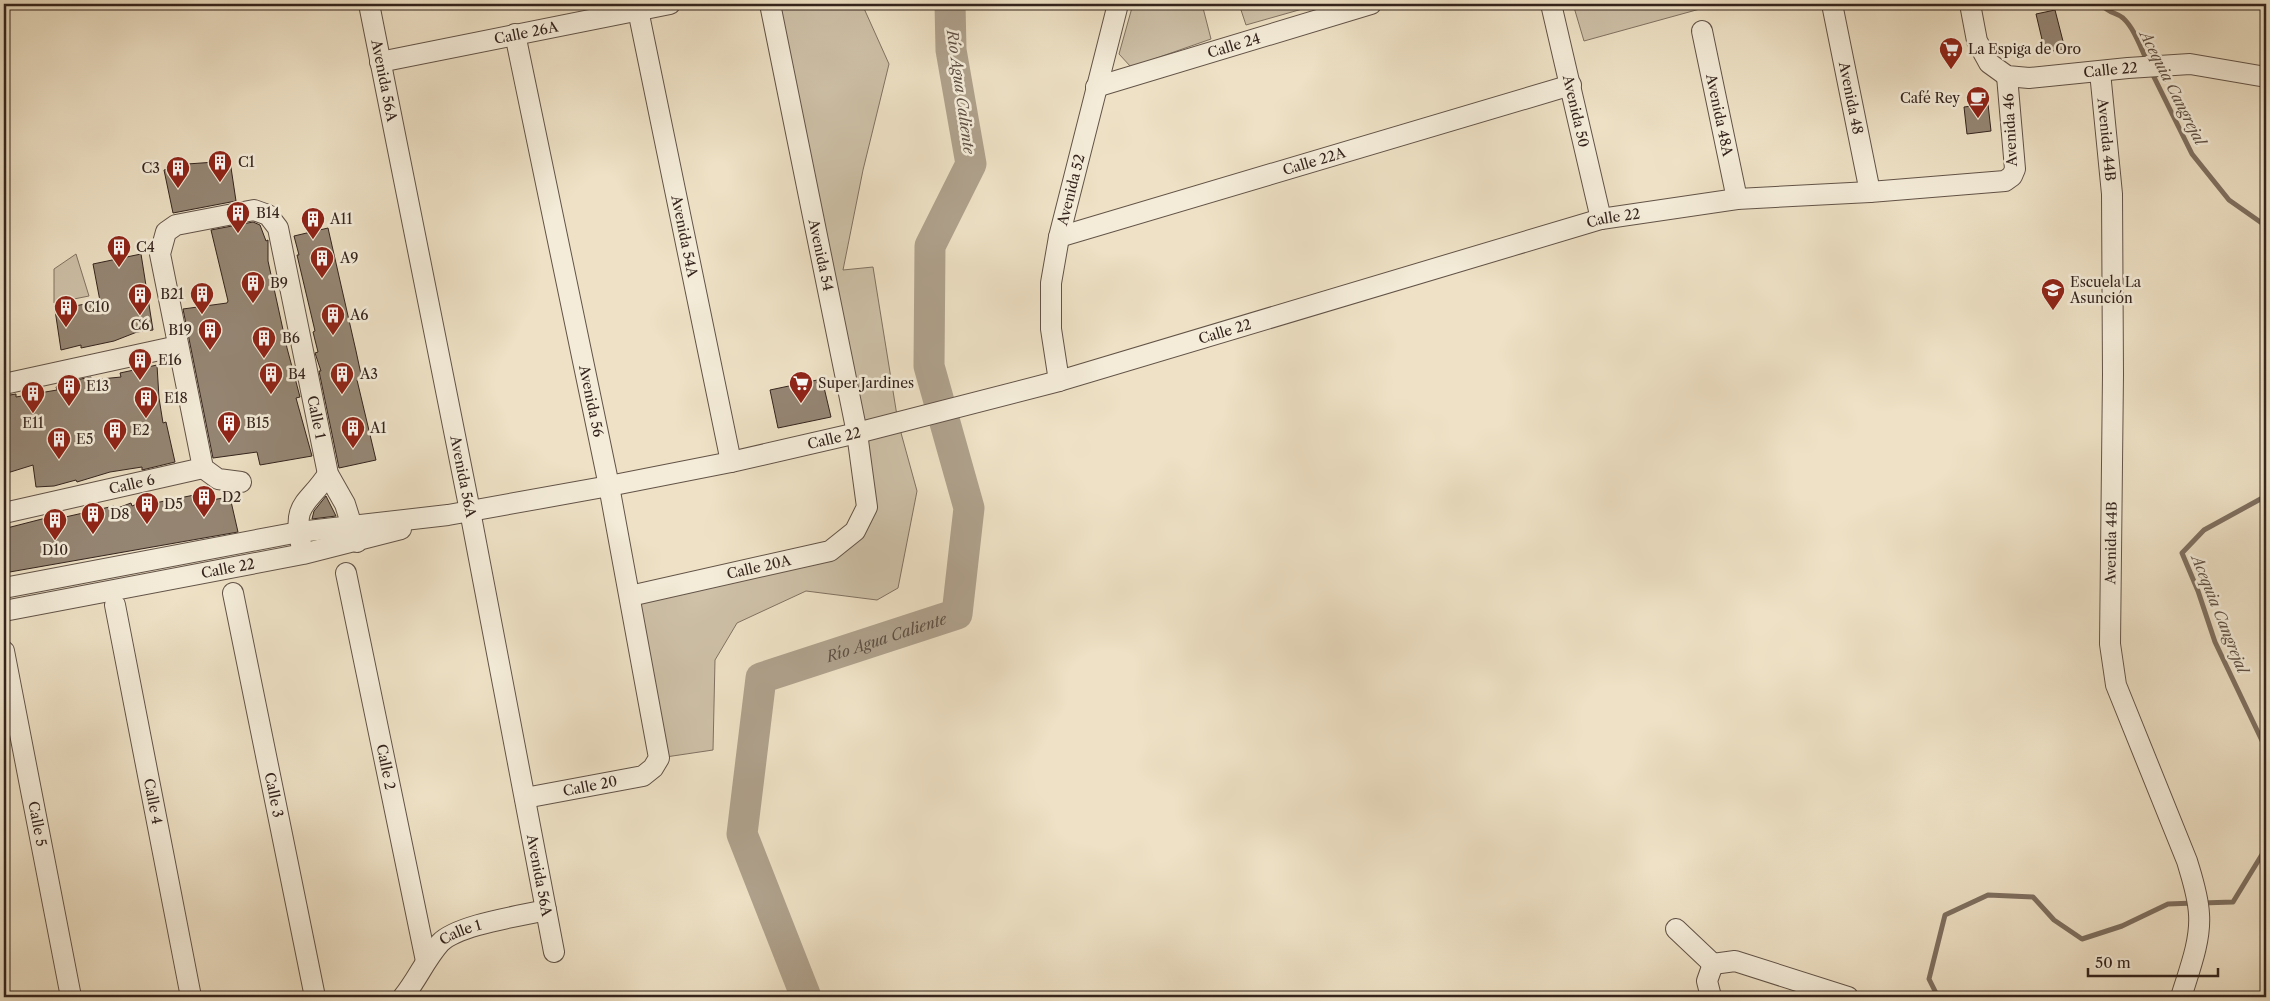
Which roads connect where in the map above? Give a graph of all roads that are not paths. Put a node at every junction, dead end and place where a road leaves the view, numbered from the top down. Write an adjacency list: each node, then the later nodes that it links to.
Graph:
1 (369, 4): 12 (street, Avenida 56A)
2 (670, 4): 9 (street, Calle 26A)
3 (770, 4): 26 (street, Avenida 54)
4 (1118, 4): 17 (street, Avenida 52)
5 (1371, 4): 17 (street, Calle 24)
6 (1551, 4): 16 (street, Avenida 50)
7 (1832, 4): 19 (street, Avenida 48)
8 (1970, 4): 14 (street)
9 (638, 10): 11 (street, Calle 26A); 27 (street, Avenida 54A)
10 (1702, 31): 20 (street, Avenida 48A)
11 (516, 34): 12 (street, Calle 26A); 31 (street, Avenida 56)
12 (380, 62): 33 (street, Avenida 56A)
13 (2100, 72): 14 (street, Calle 22); 15 (street, Calle 22); 58 (street, Avenida 44B)
14 (2007, 76): 18 (street, Avenida 46)
15 (2266, 77)
16 (1571, 85): 21 (street, Avenida 50); 22 (street, Calle 22A)
17 (1096, 87): 22 (street, Avenida 52)
18 (2005, 181): 19 (street, Calle 22)
19 (1870, 192): 20 (street, Calle 22)
20 (1737, 198): 21 (street, Calle 22)
21 (1600, 219): 24 (street, Calle 22)
22 (1059, 237): 24 (street, Avenida 52)
23 (178, 346): 25 (street); 28 (street); 29 (street, Calle 1)
24 (1058, 380): 26 (street, Calle 22)
25 (4, 384)
26 (857, 434): 27 (street, Calle 22); 32 (street, Avenida 54)
27 (731, 462): 31 (street, Calle 22)
28 (203, 468): 30 (street); 34 (street, Calle 6)
29 (328, 474): 35 (street); 36 (street, Calle 1)
30 (240, 482)
31 (609, 486): 33 (street, Calle 22); 41 (street, Avenida 56)
32 (867, 507): 41 (street, Calle 20A)
33 (470, 511): 36 (street, Calle 22); 46 (street, Avenida 56A)
34 (4, 513)
35 (299, 532): 36 (street, Calle 22); 37 (street); 39 (street, Calle 22)
36 (354, 533): 37 (street, Calle 22)
37 (303, 554): 43 (street, Calle 22)
38 (346, 573): 50 (street, Calle 2)
39 (4, 588)
40 (233, 593): 54 (street, Calle 3)
41 (630, 596): 45 (street, Avenida 56)
42 (115, 605): 53 (street, Calle 4)
43 (4, 611)
44 (4, 651): 52 (street, Calle 5)
45 (653, 768): 46 (street, Calle 20)
46 (525, 798): 47 (street, Avenida 56A)
47 (546, 910): 49 (street, Avenida 56A); 50 (street, Calle 1)
48 (1676, 929): 51 (street)
49 (554, 952)
50 (426, 961): 55 (street, Calle 1)
51 (1713, 964): 56 (street); 57 (street)
52 (71, 997)
53 (191, 997)
54 (315, 997)
55 (403, 997)
56 (1711, 997)
57 (1848, 997)
58 (2181, 997)

